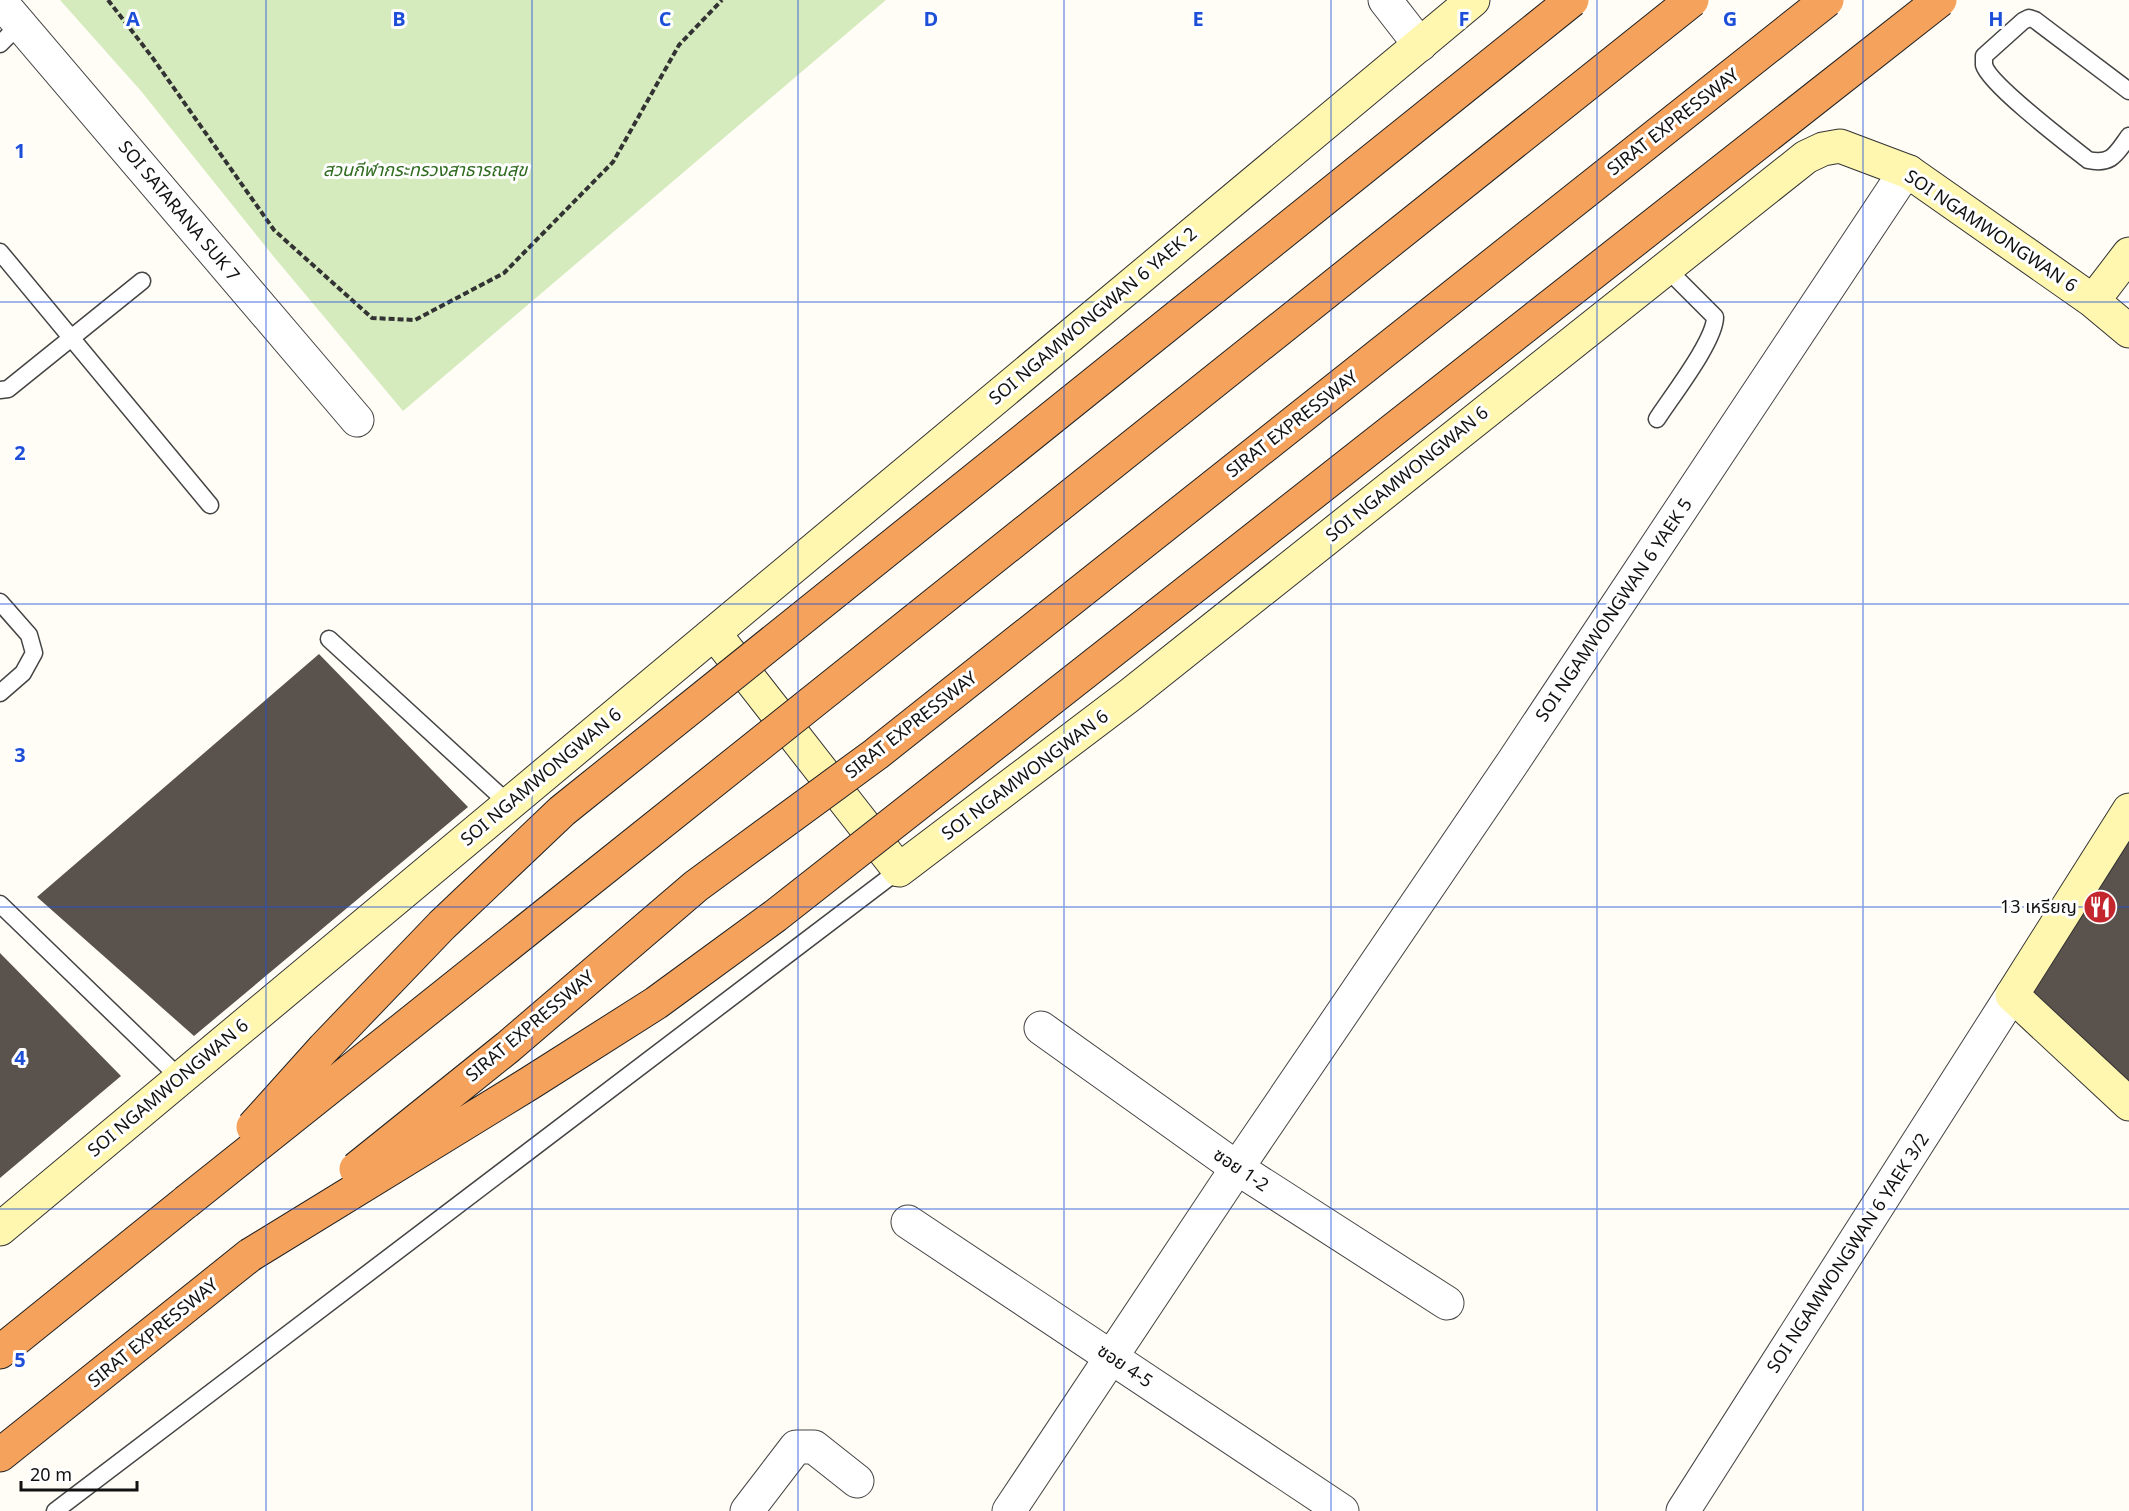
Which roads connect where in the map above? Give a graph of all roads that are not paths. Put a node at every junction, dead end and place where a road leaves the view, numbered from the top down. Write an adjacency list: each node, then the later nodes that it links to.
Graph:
1 (1385, 0): 8 (street)
2 (1572, 0): 36 (highway, bridge)
3 (1692, 0): 36 (highway, bridge)
4 (1827, 0): 39 (highway, SIRAT EXPRESSWAY, bridge)
5 (1940, 0): 39 (highway, bridge)
6 (1468, 2): 8 (street, SOI NGAMWONGWAN 6 YAEK 2)
7 (7, 23): 21 (street, SOI SATARANA SUK 7)
8 (1420, 45): 24 (street, SOI NGAMWONGWAN 6 YAEK 2)
9 (2129, 91): 10 (lane)
10 (2129, 136)
11 (1909, 172): 14 (street, SOI NGAMWONGWAN 6); 16 (street, SOI NGAMWONGWAN 6); 35 (street, SOI NGAMWONGWAN 6 YAEK 5)
12 (0, 252): 18 (lane)
13 (2129, 254): 16 (street, SOI NGAMWONGWAN 6)
14 (1666, 268): 20 (lane); 29 (street, SOI NGAMWONGWAN 6)
15 (142, 281): 18 (lane)
16 (2093, 301): 17 (street)
17 (2129, 331)
18 (73, 338): 19 (lane); 22 (lane)
19 (0, 390)
20 (1657, 419)
21 (357, 420)
22 (210, 506)
23 (0, 602): 26 (lane)
24 (714, 633): 27 (street, SOI NGAMWONGWAN 6); 29 (street)
25 (329, 639): 27 (lane)
26 (0, 693)
27 (509, 804): 33 (street, SOI NGAMWONGWAN 6)
28 (2129, 810): 31 (street)
29 (899, 870): 45 (lane)
30 (0, 904): 33 (lane)
31 (2012, 995): 34 (street); 49 (street, SOI NGAMWONGWAN 6 YAEK 3/2)
32 (1041, 1028): 35 (street, ซอย 1-2)
33 (180, 1078): 38 (street, SOI NGAMWONGWAN 6)
34 (2129, 1104)
35 (1237, 1168): 40 (street, ซอย 1-2); 42 (street, SOI NGAMWONGWAN 6 YAEK 5)
36 (186, 1202): 41 (highway)
37 (908, 1222): 42 (street, ซอย 4-5)
38 (0, 1229)
39 (250, 1255): 43 (highway, SIRAT EXPRESSWAY)
40 (1447, 1303)
41 (0, 1352)
42 (1113, 1357): 47 (street, SOI NGAMWONGWAN 6 YAEK 5); 48 (street, ซอย 4-5)
43 (0, 1455)
44 (857, 1481): 46 (street)
45 (55, 1511)
46 (747, 1511)
47 (1010, 1511)
48 (1342, 1511)
49 (1683, 1511)

